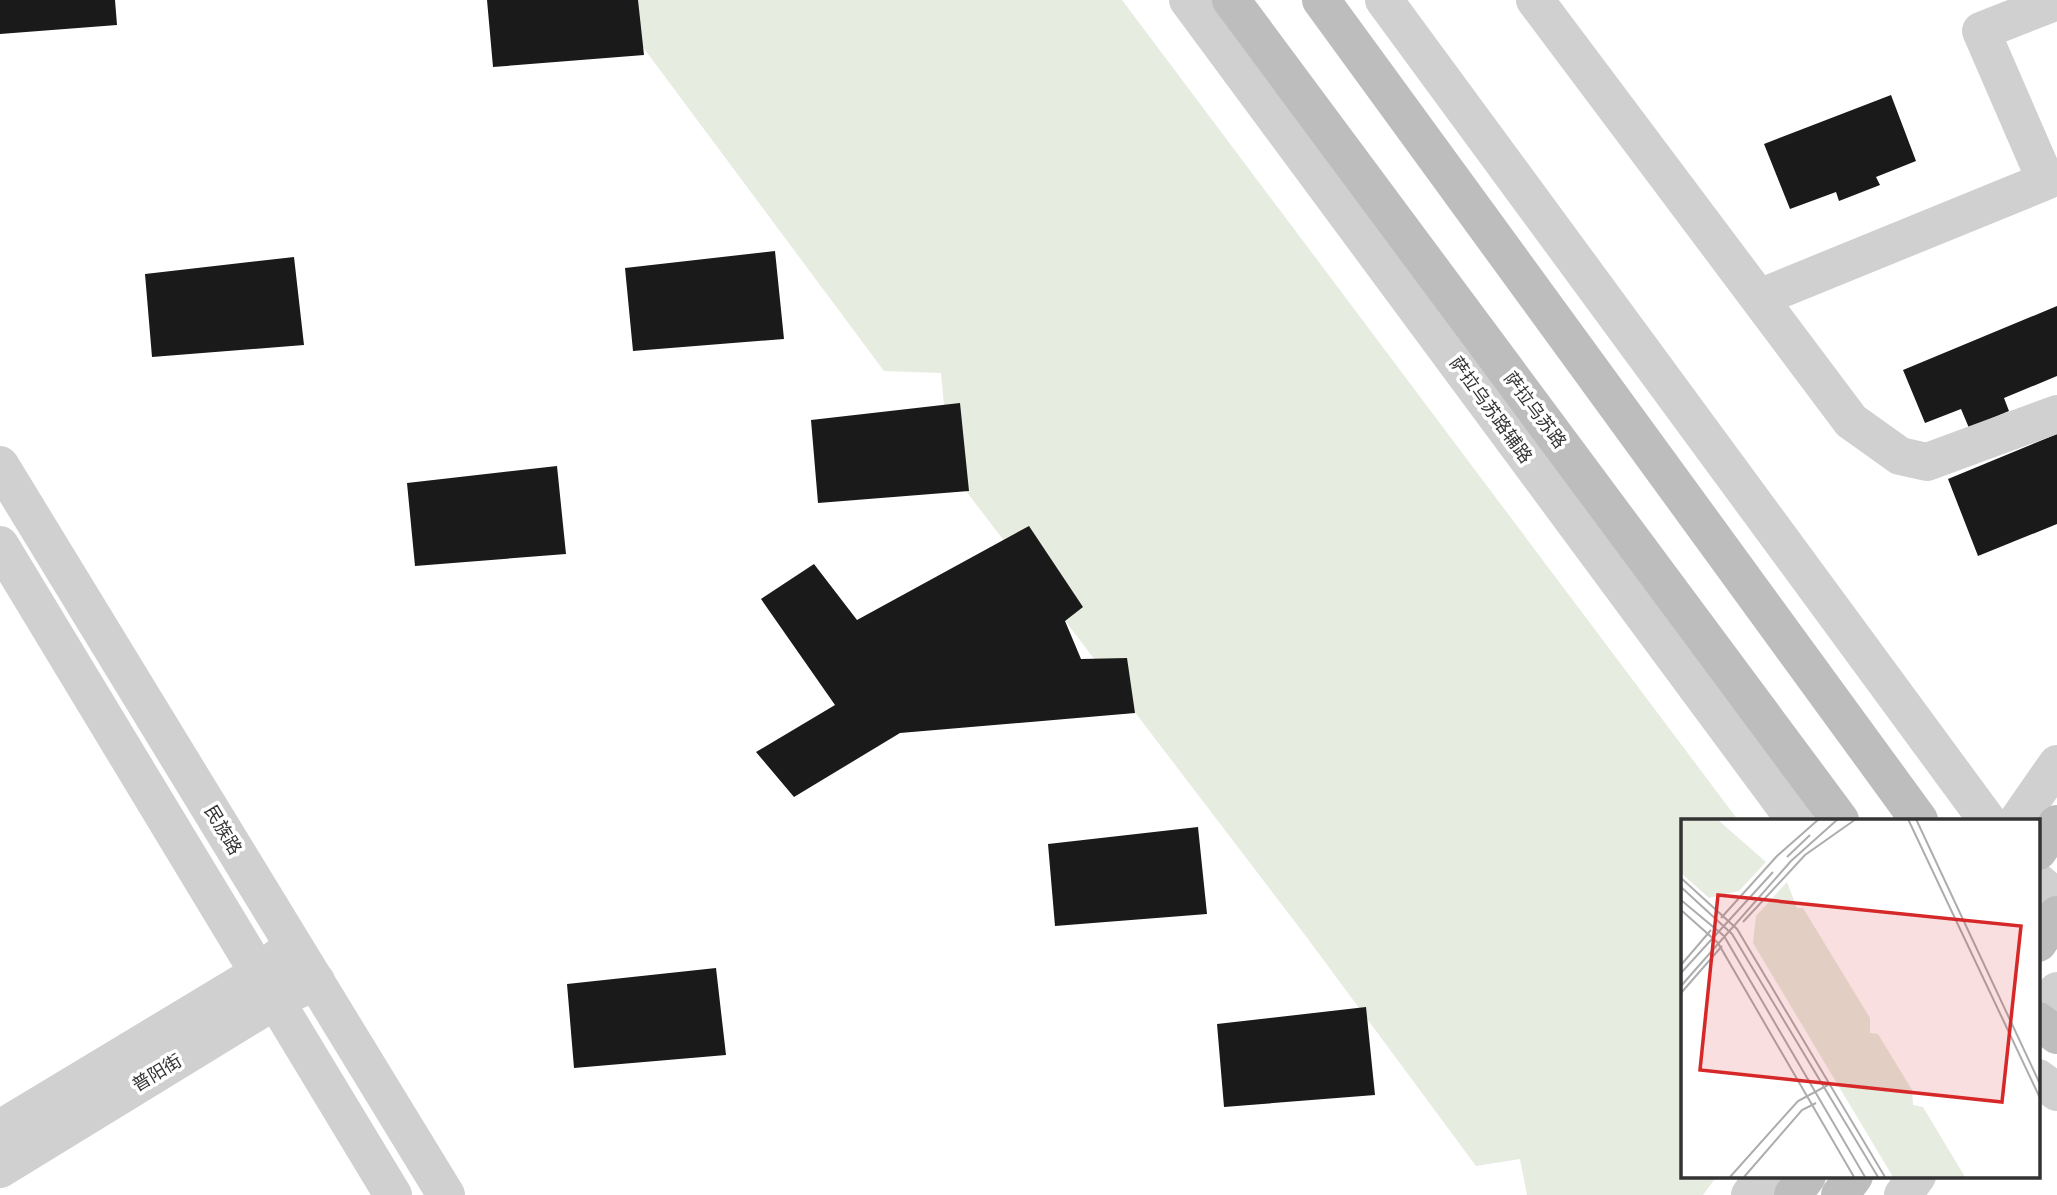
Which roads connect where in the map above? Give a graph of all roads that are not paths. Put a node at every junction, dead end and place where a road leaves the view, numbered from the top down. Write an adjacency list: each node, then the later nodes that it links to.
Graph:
1 (1188, 0): 12 (street, 萨拉乌苏路辅路)
2 (1231, 0): 13 (main road, 萨拉乌苏路)
3 (1321, 0): 14 (main road)
4 (1384, 0): 15 (street)
5 (1536, 0): 7 (street)
6 (2057, 1): 7 (street)
7 (1759, 298): 8 (street)
8 (2057, 414)
9 (0, 466): 23 (street, 民族路)
10 (0, 545): 27 (street)
11 (2057, 764): 16 (street)
12 (1794, 819)
13 (1839, 819)
14 (1918, 819)
15 (1986, 819)
16 (2019, 819)
17 (2057, 824): 18 (main road)
18 (2039, 850)
19 (2039, 883): 20 (street)
20 (2057, 898)
21 (2057, 915): 22 (main road)
22 (2039, 942)
23 (293, 946): 26 (street, 民族路); 27 (street, 普阳街)
24 (2039, 950): 25 (main road)
25 (2057, 963)
26 (316, 981): 27 (street, 普阳街); 41 (street, 民族路)
27 (267, 987): 34 (street, 普阳街); 35 (street, 普阳街); 40 (street)
28 (2057, 991): 29 (street)
29 (2039, 1019)
30 (2039, 1022): 31 (main road)
31 (2057, 1035)
32 (2039, 1079): 33 (street)
33 (2057, 1092)
34 (0, 1129)
35 (0, 1169)
36 (1763, 1178): 42 (street)
37 (1806, 1178): 43 (main road)
38 (1853, 1178): 44 (main road)
39 (1916, 1178): 45 (street)
40 (393, 1195)
41 (446, 1195)
42 (1750, 1195)
43 (1793, 1195)
44 (1840, 1195)
45 (1903, 1195)

